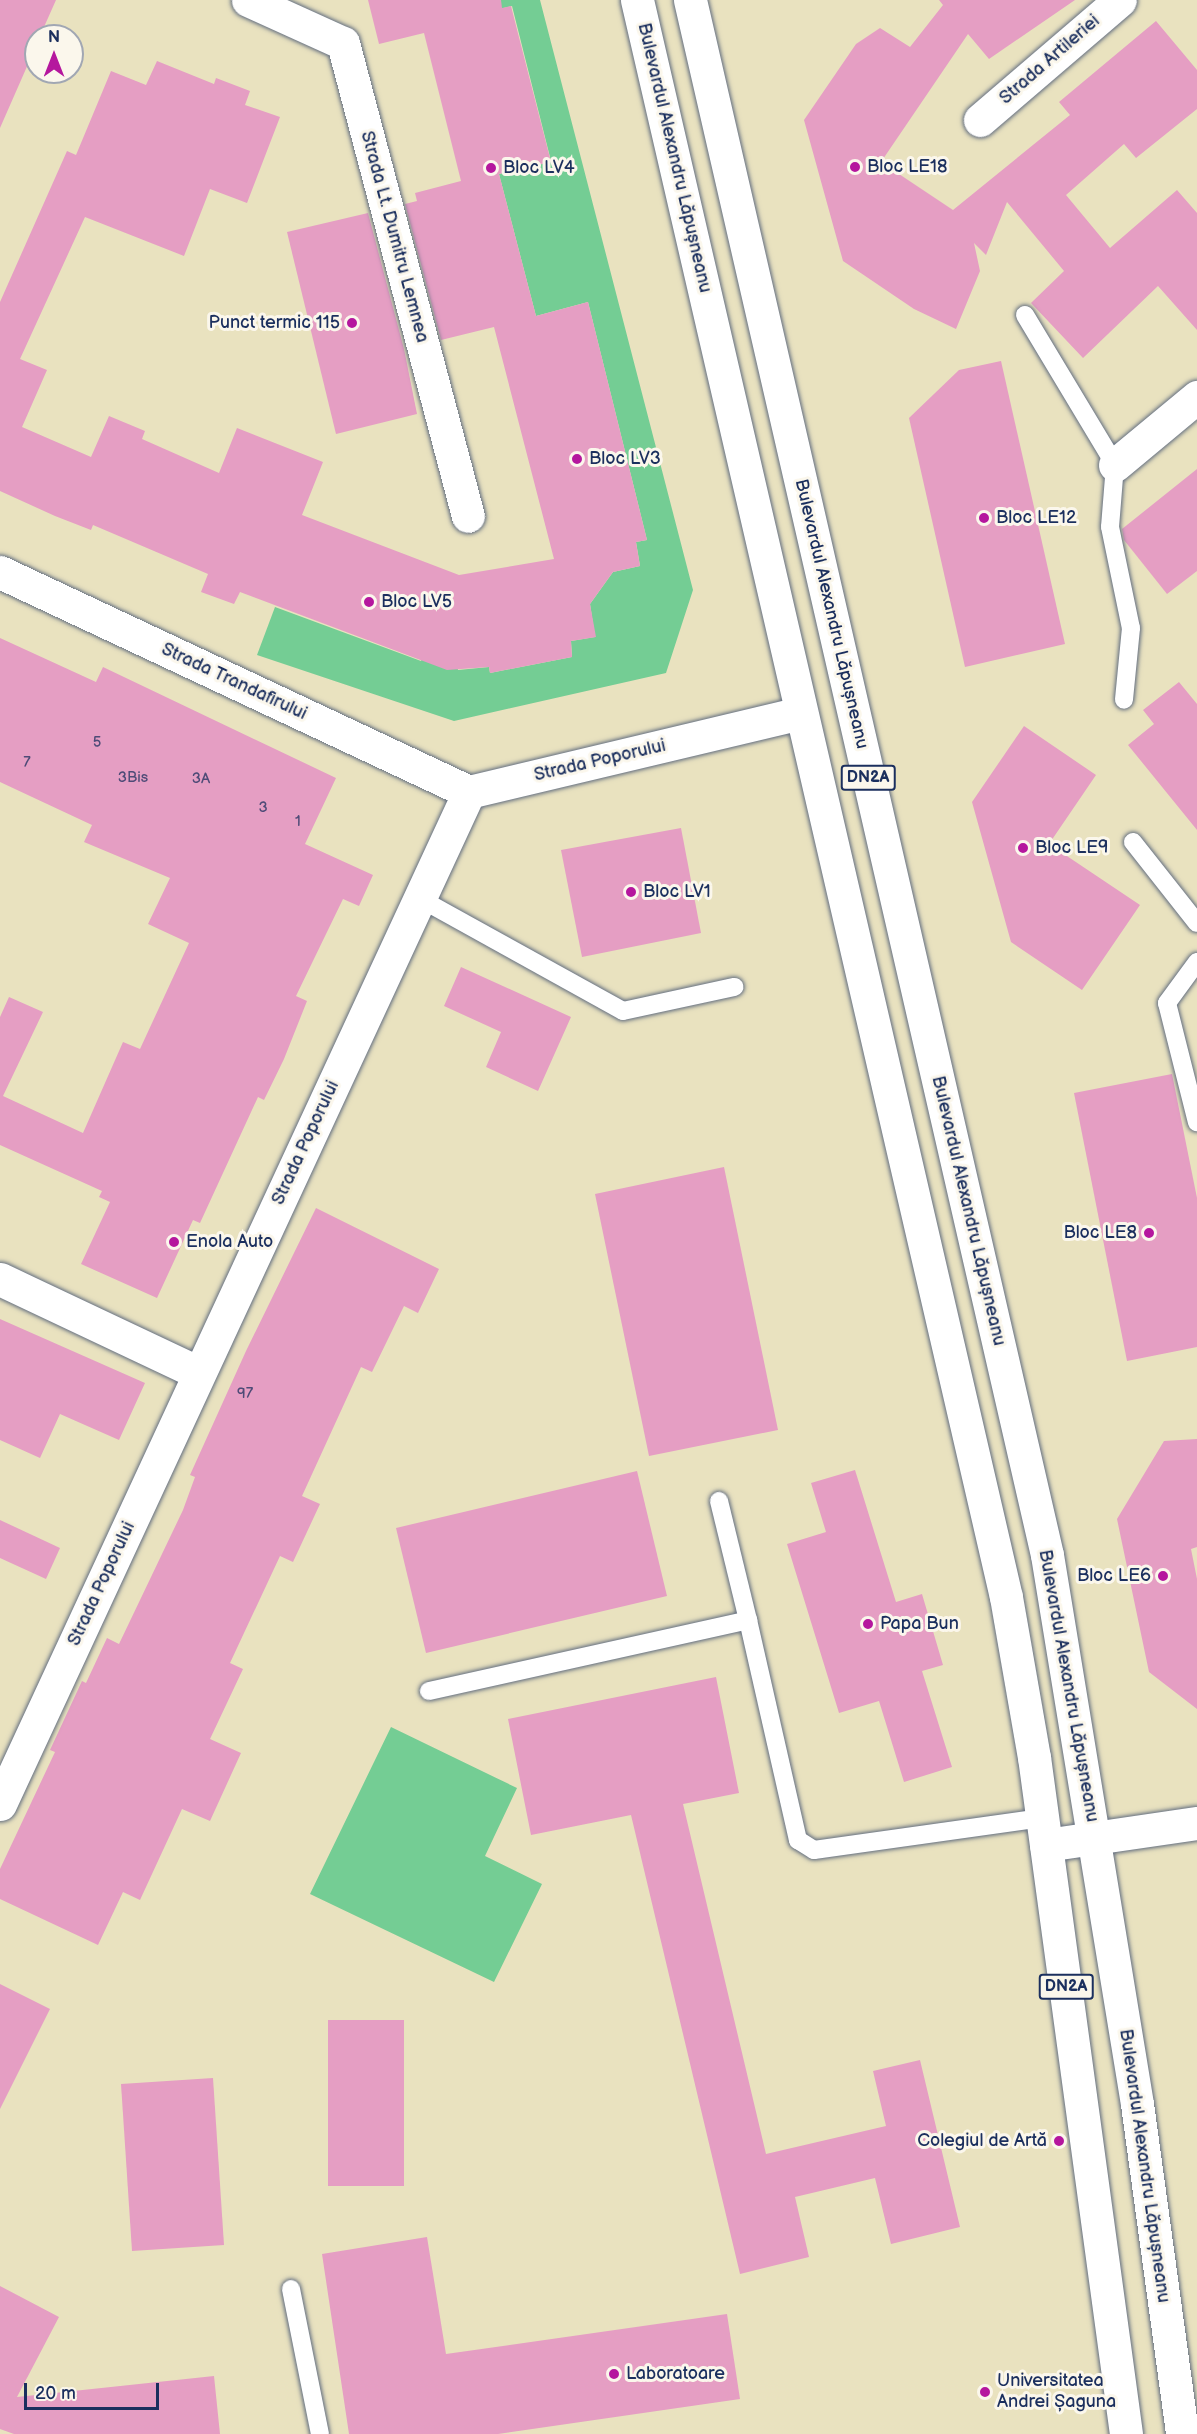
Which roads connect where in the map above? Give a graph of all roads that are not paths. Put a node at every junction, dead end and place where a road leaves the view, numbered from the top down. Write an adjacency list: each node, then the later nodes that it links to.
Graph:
1 (638, 0): 12 (main road, Bulevardul Alexandru Lăpușneanu / DN2A)
2 (690, 0): 28 (main road, Bulevardul Alexandru Lăpușneanu / DN2A)
3 (1120, 0): 5 (main road, Strada Artileriei)
4 (255, 3): 9 (main road, Strada Lt. Dumitru Lemnea)
5 (980, 120)
6 (1025, 315): 8 (lane)
7 (1197, 397): 8 (main road)
8 (1115, 465): 11 (lane)
9 (468, 516)
10 (0, 572): 13 (main road, Strada Trandafirului)
11 (1124, 700)
12 (801, 713): 13 (main road, Strada Poporului); 27 (main road, Bulevardul Alexandru Lăpușneanu / DN2A)
13 (469, 792): 15 (main road, Strada Poporului)
14 (1133, 842): 16 (lane)
15 (419, 898): 18 (lane); 21 (main road, Strada Poporului)
16 (1197, 923)
17 (1197, 962): 19 (lane)
18 (734, 987)
19 (1197, 1122)
20 (0, 1279): 21 (main road)
21 (199, 1373): 25 (main road, Strada Poporului)
22 (719, 1501): 23 (lane)
23 (748, 1620): 24 (lane); 27 (lane)
24 (429, 1691)
25 (0, 1804)
26 (1197, 1823): 28 (main road)
27 (1044, 1831): 28 (main road); 31 (main road, Bulevardul Alexandru Lăpușneanu / DN2A)
28 (1094, 1839): 32 (main road, Bulevardul Alexandru Lăpușneanu / DN2A)
29 (291, 2289): 30 (lane)
30 (320, 2434)
31 (1126, 2434)
32 (1182, 2434)

